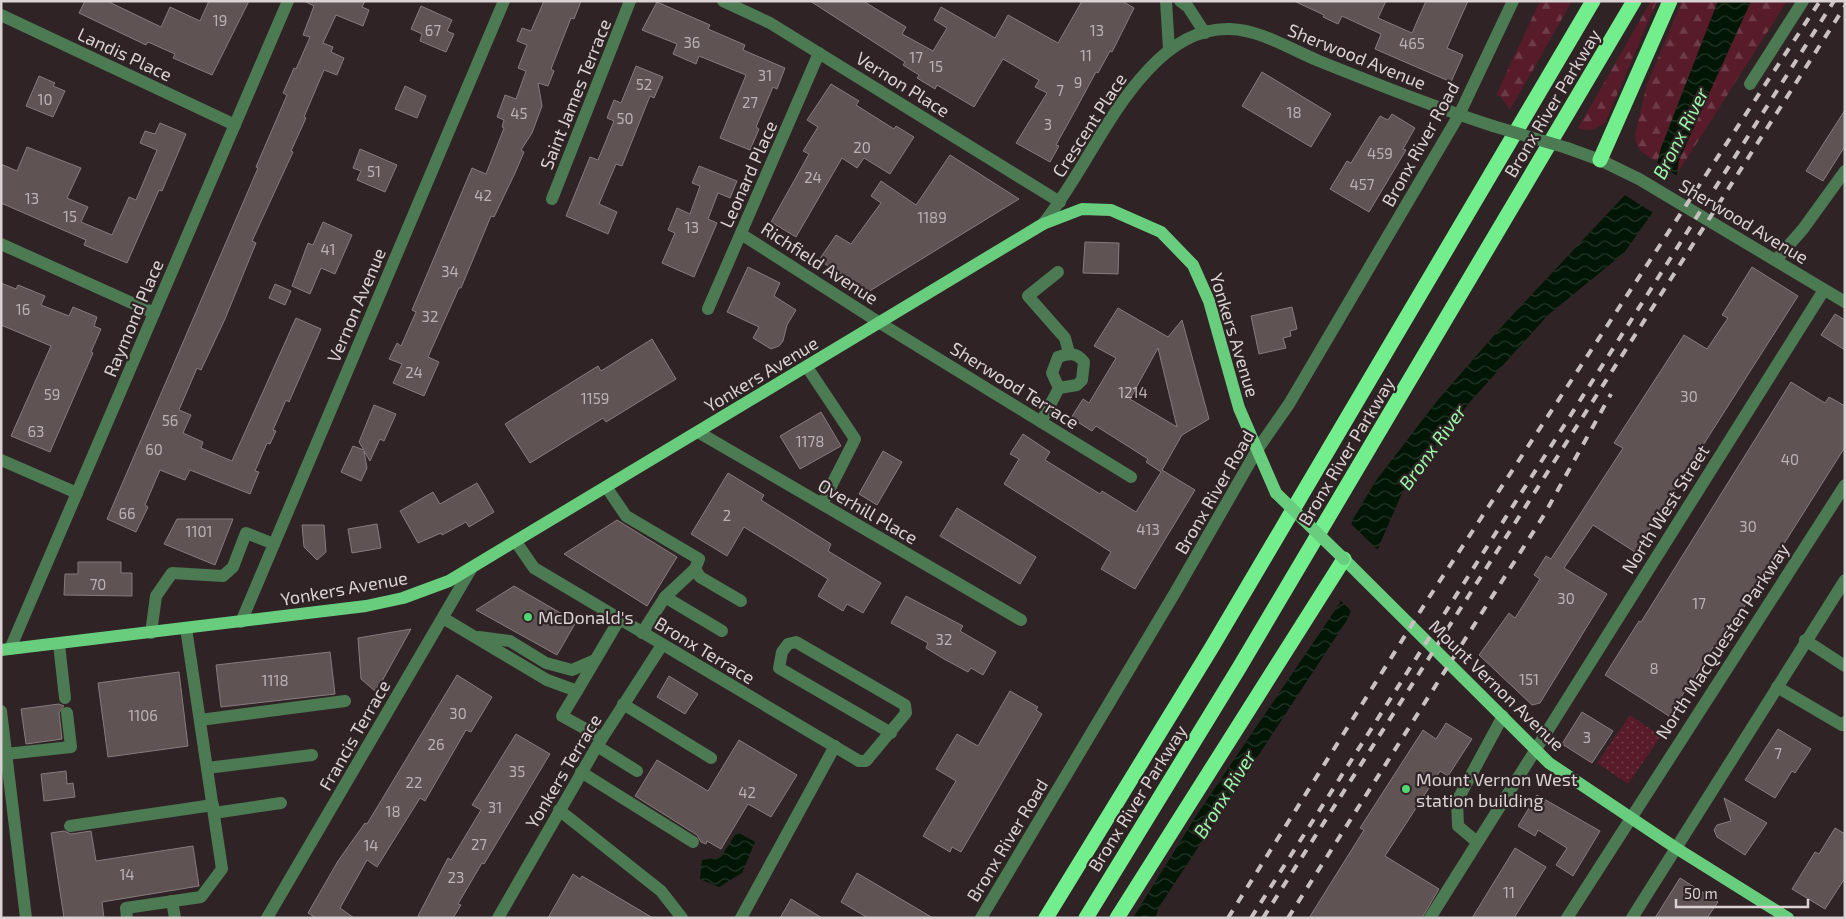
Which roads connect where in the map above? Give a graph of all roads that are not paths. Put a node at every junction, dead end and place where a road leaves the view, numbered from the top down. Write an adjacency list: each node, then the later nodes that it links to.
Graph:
1 (288, 1): 18 (street, Raymond Place)
2 (504, 1): 46 (street, Vernon Avenue)
3 (630, 1): 21 (street, Saint James Terrace)
4 (723, 1): 15 (street, Vernon Place)
5 (1166, 1): 14 (street)
6 (1180, 1): 13 (street)
7 (1514, 1): 17 (street, Bronx River Road)
8 (1593, 1): 105 (highway, Bronx River Parkway)
9 (1634, 1): 106 (highway, Bronx River Parkway)
10 (1670, 1): 19 (highway)
11 (1803, 1): 16 (street)
12 (1, 15): 18 (street, Landis Place)
13 (1205, 33): 14 (street, Crescent Place); 17 (street, Sherwood Avenue)
14 (1169, 50): 22 (street, Crescent Place)
15 (819, 53): 22 (street, Vernon Place); 24 (street, Leonard Place)
16 (1750, 84)
17 (1459, 115): 19 (street, Sherwood Avenue, bridge); 38 (street, Bronx River Road)
18 (235, 125): 31 (street, Raymond Place)
19 (1600, 160): 26 (street, Sherwood Avenue)
20 (1845, 171): 26 (street)
21 (552, 199)
22 (1060, 202): 23 (street, Crescent Place)
23 (1043, 224): 32 (main road, Yonkers Avenue); 38 (main road, Yonkers Avenue)
24 (741, 234): 30 (street, Leonard Place); 32 (street, Richfield Avenue)
25 (1, 244): 31 (street)
26 (1776, 260): 28 (street, Sherwood Avenue)
27 (1058, 272): 33 (street)
28 (1824, 290): 29 (street, Sherwood Avenue); 81 (street, North West Street)
29 (1845, 302)
30 (708, 309)
31 (154, 313): 43 (street, Raymond Place)
32 (880, 323): 34 (main road, Yonkers Avenue); 36 (street, Sherwood Terrace)
33 (1069, 353): 35 (street); 35 (street)
34 (807, 367): 37 (main road, Yonkers Avenue); 44 (street)
35 (1059, 388): 36 (street)
36 (1041, 422): 40 (street, Sherwood Terrace)
37 (698, 432): 42 (main road, Yonkers Avenue); 44 (street, Overhill Place)
38 (1256, 450): 47 (main road, Yonkers Avenue, bridge); 104 (street, Bronx River Road)
39 (1, 460): 43 (street)
40 (1131, 477)
41 (1845, 484): 91 (street, North MacQuesten Parkway)
42 (607, 488): 45 (main road, Yonkers Avenue); 48 (street)
43 (77, 493): 65 (street, Raymond Place)
44 (822, 504): 55 (street, Overhill Place)
45 (516, 542): 49 (main road, Yonkers Avenue); 54 (street, Bronx Terrace)
46 (274, 544): 56 (street, Vernon Avenue); 60 (street)
47 (1344, 559): 75 (main road, Mount Vernon Avenue); 107 (highway)
48 (696, 568): 51 (street); 52 (street)
49 (471, 569): 53 (street, Francis Terrace); 56 (main road, Yonkers Avenue)
50 (1845, 580): 62 (street)
51 (665, 597): 58 (street); 59 (street)
52 (741, 601)
53 (443, 618): 61 (street); 100 (street, Francis Terrace)
54 (619, 620): 59 (street, Bronx Terrace); 66 (street)
55 (1021, 620)
56 (241, 622): 57 (main road, Yonkers Avenue)
57 (186, 628): 60 (main road, Yonkers Avenue); 76 (street)
58 (722, 631)
59 (642, 632): 64 (street, Bronx Terrace)
60 (151, 633): 63 (main road, Yonkers Avenue)
61 (473, 636): 66 (street); 69 (street)
62 (1806, 640): 67 (street); 68 (street)
63 (58, 644): 65 (main road, Yonkers Avenue); 70 (street)
64 (662, 646): 72 (street, Yonkers Terrace); 80 (street, Bronx Terrace)
65 (6, 649)
66 (595, 660): 69 (street)
67 (1845, 666)
68 (1777, 688): 77 (street); 95 (street)
69 (577, 691): 79 (street)
70 (65, 698)
71 (345, 701): 76 (street)
72 (623, 704): 79 (street, Yonkers Terrace); 84 (street)
73 (1, 711): 82 (street)
74 (66, 713): 82 (street)
75 (1503, 716): 81 (main road, Mount Vernon Avenue); 94 (street)
76 (200, 720): 85 (street)
77 (1845, 722)
78 (891, 733): 78 (street); 80 (street, Bronx Terrace)
79 (600, 742): 86 (street); 87 (street, Yonkers Terrace)
80 (835, 746): 103 (street)
81 (1535, 748): 91 (main road, Mount Vernon Avenue); 94 (street, North West Street)
82 (6, 754): 97 (street)
83 (312, 755): 85 (street)
84 (711, 758)
85 (207, 768): 89 (street)
86 (637, 771)
87 (581, 772): 90 (street, Yonkers Terrace); 93 (street)
88 (281, 803): 89 (street)
89 (213, 809): 92 (street); 96 (street)
90 (559, 810): 101 (street, Yonkers Terrace); 102 (street)
91 (1630, 818): 95 (main road, Mount Vernon Avenue); 109 (street, North MacQuesten Parkway)
92 (70, 826)
93 (693, 842)
94 (1477, 842): 108 (street, North West Street)
95 (1676, 848): 110 (street); 111 (main road, Mount Vernon Avenue)
96 (172, 901): 98 (street); 99 (street)
97 (26, 918)
98 (127, 918)
99 (175, 918)
100 (267, 918)
101 (498, 918)
102 (682, 918)
103 (741, 918)
104 (981, 918)
105 (1046, 918)
106 (1086, 918)
107 (1117, 918)
108 (1430, 918)
109 (1567, 918)
110 (1632, 918)
111 (1788, 918)

